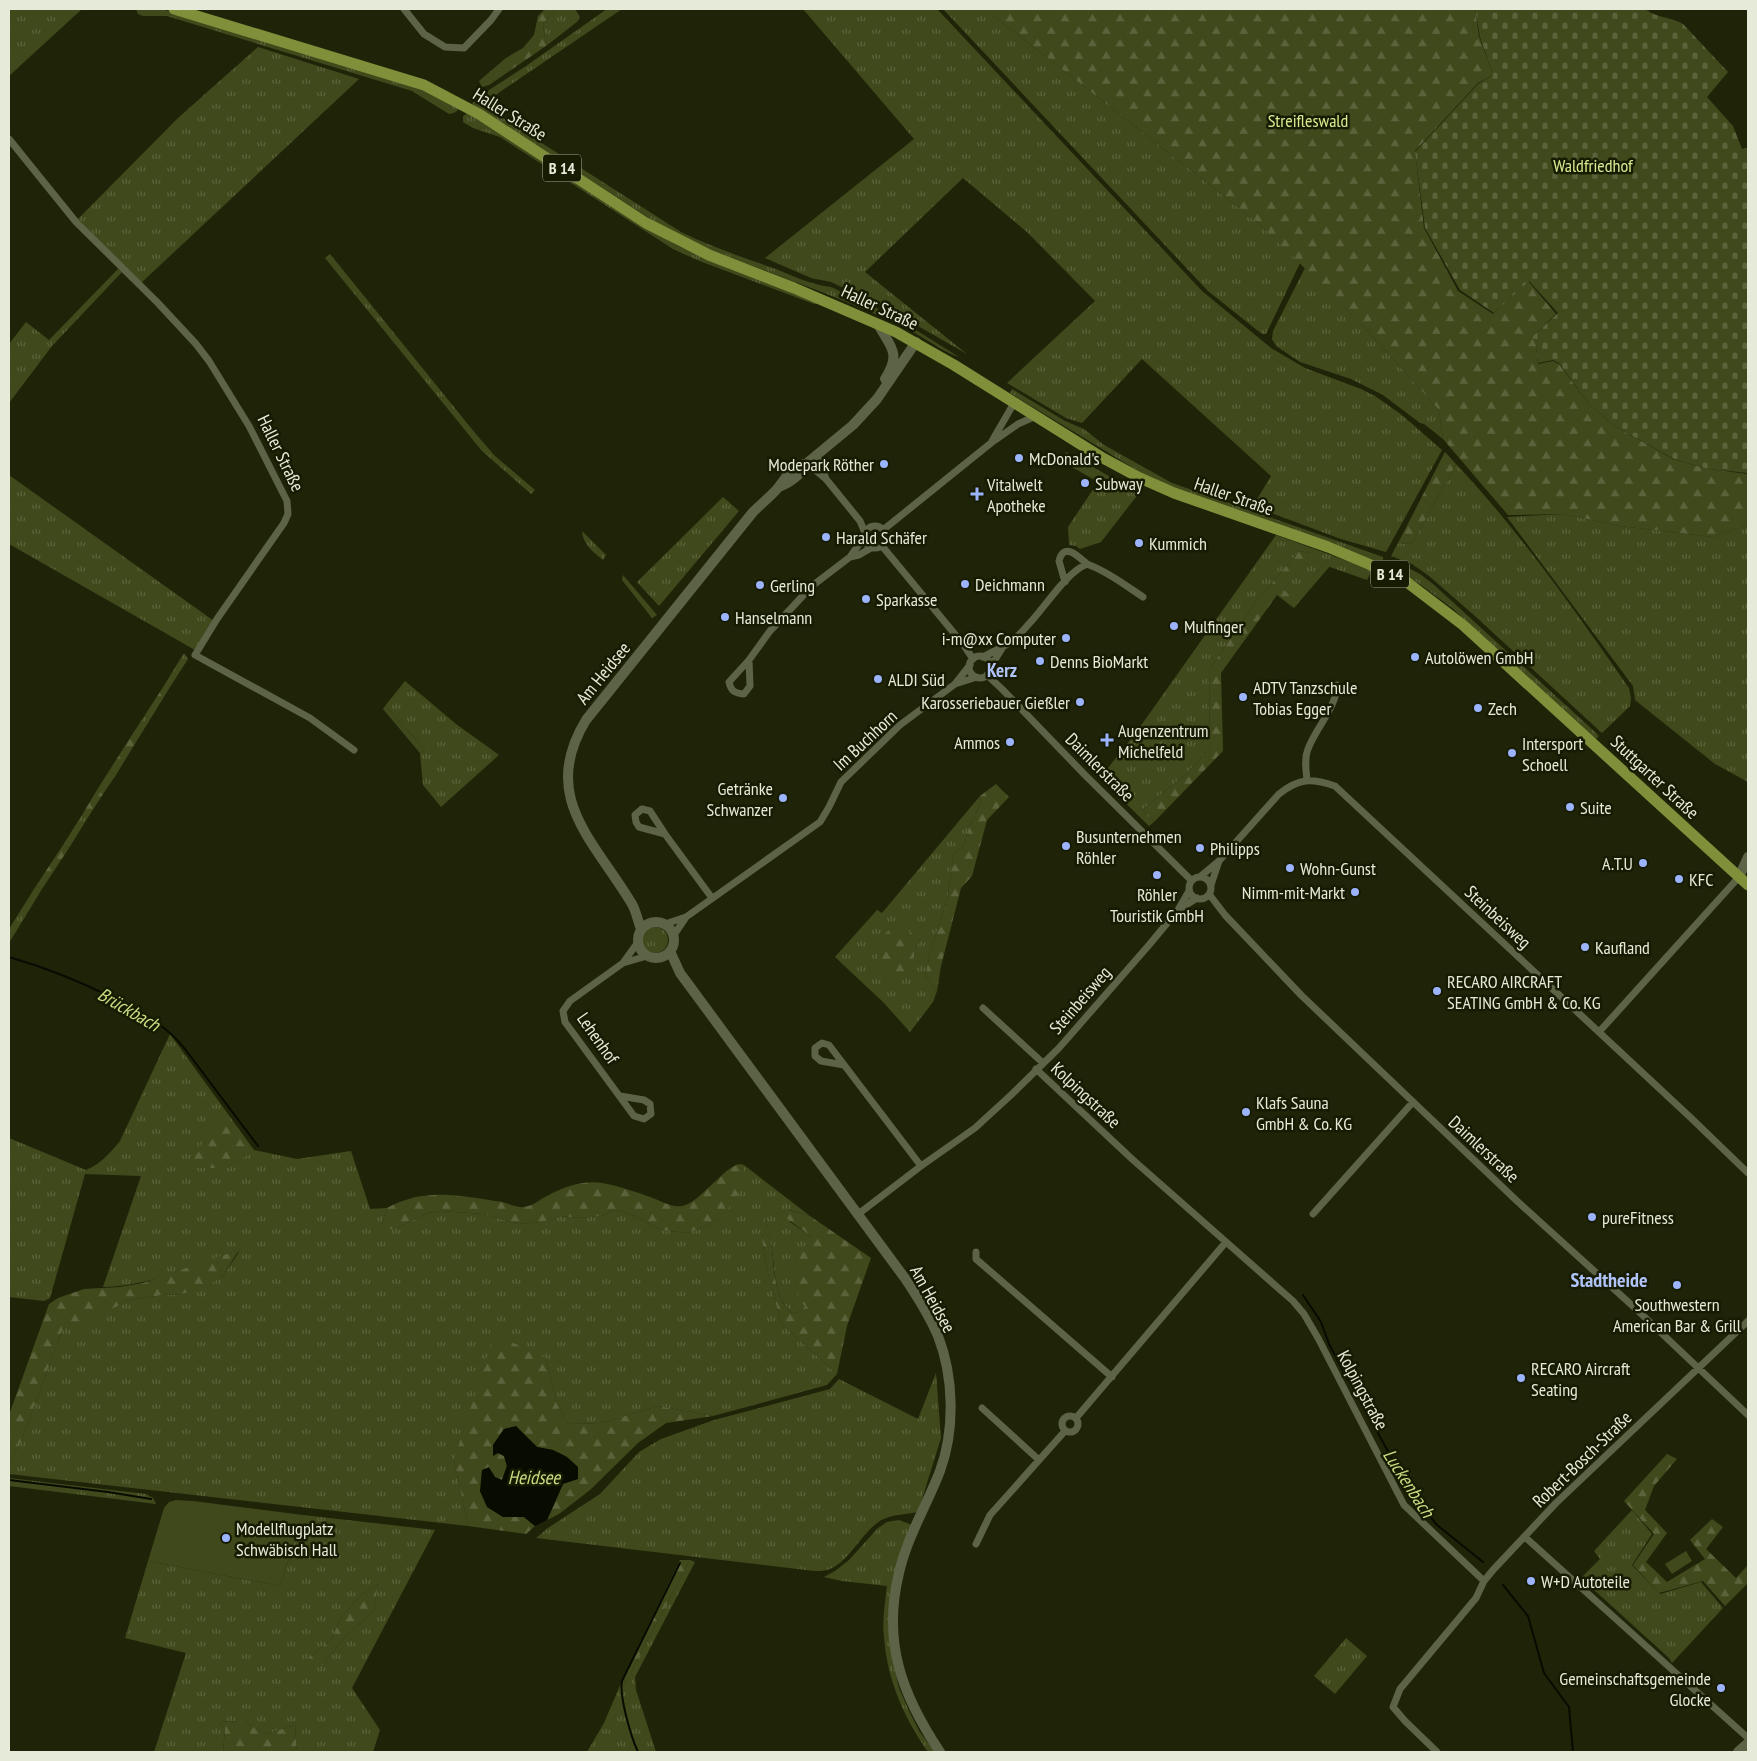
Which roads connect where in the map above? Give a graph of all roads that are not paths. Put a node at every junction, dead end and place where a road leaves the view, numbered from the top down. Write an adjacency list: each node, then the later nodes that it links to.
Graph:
1 (174, 9): 5 (main road, Haller Straße / B 14)
2 (405, 9): 3 (street)
3 (499, 9)
4 (9, 139): 34 (street, Haller Straße)
5 (878, 324): 6 (main road, Haller Straße / B 14); 9 (main road)
6 (916, 342): 7 (main road, Haller Straße / B 14); 9 (main road)
7 (1014, 404): 8 (main road, Haller Straße / B 14); 10 (street)
8 (1036, 416): 10 (street); 33 (main road, Haller Straße / B 14)
9 (853, 425): 11 (main road, Am Heidsee)
10 (991, 443): 16 (street)
11 (816, 456): 12 (main road, Am Heidsee); 13 (street)
12 (807, 463): 13 (street); 48 (main road, Am Heidsee)
13 (826, 479): 14 (street)
14 (860, 521): 15 (street); 17 (street)
15 (871, 527): 16 (street); 17 (street)
16 (883, 530): 18 (street)
17 (864, 535): 19 (street); 20 (street)
18 (882, 546): 19 (street); 27 (street)
19 (871, 548): 20 (street)
20 (850, 557): 26 (street)
21 (1087, 564): 22 (street); 22 (street); 23 (street)
22 (1065, 582): 24 (street)
23 (1143, 598)
24 (1004, 647): 25 (street); 28 (street)
25 (983, 656): 27 (street); 28 (street)
26 (749, 660): 26 (street)
27 (972, 662): 30 (street); 31 (street, Im Buchhorn)
28 (991, 666): 29 (street)
29 (987, 675): 30 (street); 41 (street, Daimlerstraße)
30 (976, 677): 31 (street, Im Buchhorn)
31 (955, 684): 46 (street, Im Buchhorn)
32 (1337, 685): 35 (street)
33 (1539, 694): 40 (main road, Stuttgarter Straße / B 14)
34 (354, 750)
35 (1307, 780): 38 (street); 62 (street, Steinbeisweg)
36 (665, 834): 46 (street)
37 (1748, 857): 40 (main road)
38 (1219, 861): 39 (street); 42 (street)
39 (1201, 876): 41 (street); 42 (street)
40 (1739, 877): 43 (main road, Stuttgarter Straße / B 14); 62 (street)
41 (1191, 880): 44 (street)
42 (1211, 884): 45 (street)
43 (1748, 885)
44 (1189, 891): 47 (street); 49 (street, Steinbeisweg)
45 (1209, 894): 47 (street); 67 (street, Daimlerstraße)
46 (712, 898): 50 (street, Im Buchhorn)
47 (1196, 898): 49 (street, Steinbeisweg)
48 (633, 906): 51 (main road, Am Heidsee); 53 (main road, Am Heidsee)
49 (1178, 910): 63 (street, Steinbeisweg)
50 (686, 917): 52 (street, Im Buchhorn); 54 (street, Im Buchhorn)
51 (651, 922): 52 (main road); 53 (main road)
52 (664, 924): 54 (main road)
53 (642, 929): 55 (main road)
54 (674, 935): 56 (main road)
55 (638, 942): 57 (main road); 59 (street, Lehenhof)
56 (670, 951): 58 (main road); 60 (main road, Am Heidsee)
57 (647, 956): 58 (main road); 59 (street, Lehenhof)
58 (659, 958): 60 (main road, Am Heidsee)
59 (623, 963): 66 (street, Lehenhof)
60 (680, 973): 71 (main road, Am Heidsee)
61 (983, 1008): 63 (street)
62 (1599, 1032): 69 (street, Steinbeisweg)
63 (1043, 1063): 65 (street, Steinbeisweg)
64 (844, 1065): 68 (street)
65 (1036, 1069): 68 (street, Steinbeisweg); 72 (street, Kolpingstraße)
66 (620, 1096)
67 (1413, 1102): 70 (street); 75 (street, Daimlerstraße)
68 (921, 1166): 71 (street, Steinbeisweg)
69 (1748, 1173)
70 (1313, 1214)
71 (858, 1216): 87 (main road, Am Heidsee)
72 (1226, 1242): 76 (street); 84 (street, Kolpingstraße)
73 (976, 1252): 76 (street)
74 (1748, 1321): 75 (street, Robert-Bosch-Straße)
75 (1698, 1369): 78 (street, Daimlerstraße); 82 (street, Robert-Bosch-Straße)
76 (1112, 1377): 79 (street)
77 (982, 1408): 81 (street)
78 (1748, 1415)
79 (1076, 1418): 80 (street); 80 (street)
80 (1065, 1431): 81 (street)
81 (1039, 1460): 83 (street)
82 (1525, 1537): 84 (street, Robert-Bosch-Straße); 85 (street)
83 (976, 1544)
84 (1484, 1581): 88 (street, Robert-Bosch-Straße)
85 (1748, 1738)
86 (1748, 1743): 89 (main road)
87 (940, 1752)
88 (1437, 1752)
89 (1738, 1752)

